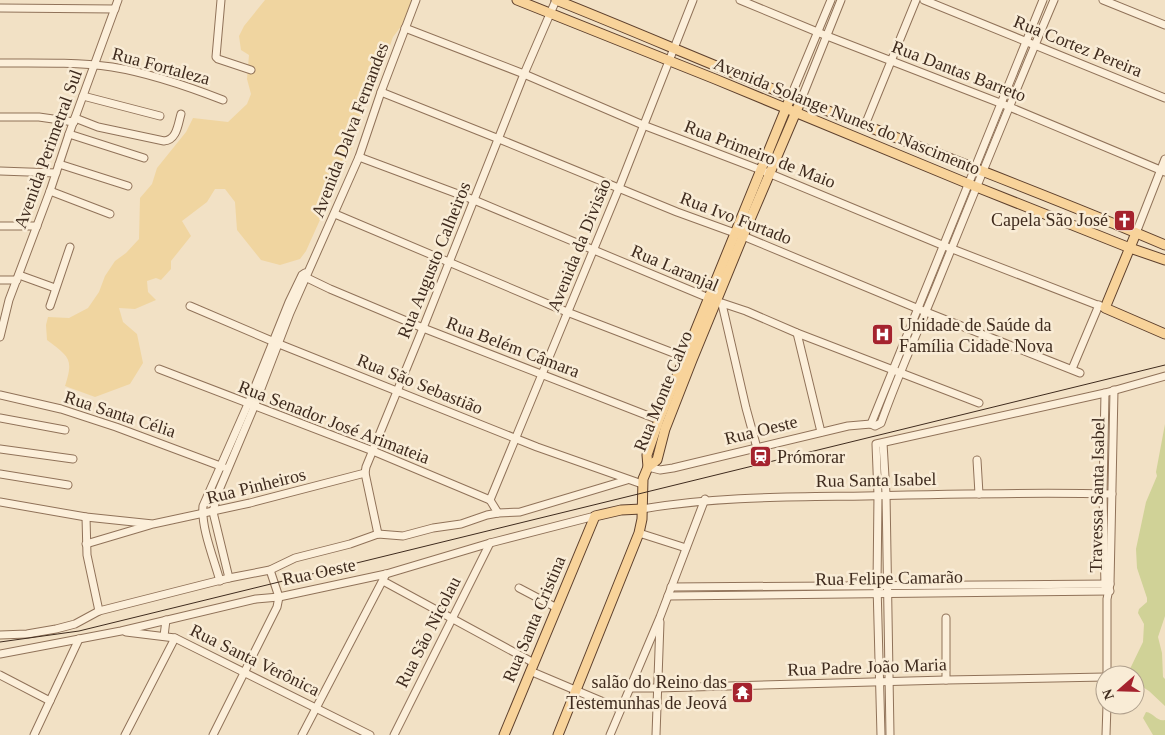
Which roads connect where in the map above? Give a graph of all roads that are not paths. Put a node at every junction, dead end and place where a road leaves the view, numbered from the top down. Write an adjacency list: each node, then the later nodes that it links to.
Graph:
1 (118, 0): 16 (street, Avenida Perimetral Sul)
2 (221, 0): 29 (street)
3 (416, 0): 19 (street, Avenida Dalva Fernandes)
4 (517, 0): 17 (main road, Avenida Solange Nunes do Nascimento)
5 (556, 0): 17 (street, Rua Augusto Calheiros); 24 (main road, Avenida Solange Nunes do Nascimento)
6 (693, 0): 24 (street, Avenida da Divisão)
7 (740, 0): 20 (street, Rua Dantas Barreto)
8 (831, 0): 20 (street, Rua Monte Calvo)
9 (841, 0): 21 (street, Rua Monte Calvo)
10 (916, 0): 26 (street)
11 (924, 0): 22 (street, Rua Cortez Pereira)
12 (1043, 0): 22 (street)
13 (1054, 0): 23 (street)
14 (1103, 0): 18 (street)
15 (0, 8): 16 (street)
16 (115, 8): 28 (street, Avenida Perimetral Sul)
17 (550, 14): 25 (main road, Avenida Solange Nunes do Nascimento); 30 (street, Rua Augusto Calheiros)
18 (1165, 25)
19 (405, 28): 30 (street, Rua Primeiro de Maio); 31 (street, Avenida Dalva Fernandes)
20 (818, 32): 21 (street, Rua Dantas Barreto); 33 (street, Rua Monte Calvo)
21 (827, 36): 26 (street, Rua Dantas Barreto); 36 (street, Rua Monte Calvo)
22 (1026, 41): 23 (street, Rua Cortez Pereira); 37 (street)
23 (1035, 44): 34 (street, Rua Cortez Pereira); 38 (street)
24 (675, 48): 25 (street, Avenida da Divisão); 33 (main road, Avenida Solange Nunes do Nascimento)
25 (669, 61): 39 (main road, Avenida Solange Nunes do Nascimento); 45 (street, Avenida da Divisão)
26 (892, 61): 37 (street, Rua Dantas Barreto); 46 (street)
27 (0, 63): 28 (street, Rua Fortaleza)
28 (94, 65): 32 (street, Avenida Perimetral Sul); 35 (street, Rua Fortaleza)
29 (251, 70)
30 (524, 74): 45 (street, Rua Primeiro de Maio); 48 (street, Rua Augusto Calheiros)
31 (381, 92): 48 (street, Rua Ivo Furtado); 49 (street, Avenida Dalva Fernandes)
32 (83, 96): 42 (street); 44 (street, Avenida Perimetral Sul)
33 (791, 96): 36 (main road, Avenida Solange Nunes do Nascimento); 39 (main road, Rua Monte Calvo)
34 (1165, 98)
35 (223, 100)
36 (801, 100): 40 (main road, Rua Monte Calvo); 46 (main road, Avenida Solange Nunes do Nascimento)
37 (1000, 103): 38 (street, Rua Dantas Barreto); 54 (street)
38 (1008, 106): 54 (street); 55 (street, Rua Dantas Barreto)
39 (786, 109): 40 (main road, Avenida Solange Nunes do Nascimento); 56 (main road, Rua Monte Calvo)
40 (795, 112): 56 (main road, Rua Monte Calvo); 58 (main road, Avenida Solange Nunes do Nascimento)
41 (181, 114): 44 (street)
42 (160, 116)
43 (0, 117): 44 (street)
44 (74, 120): 47 (street, Avenida Perimetral Sul)
45 (643, 125): 56 (street, Rua Primeiro de Maio); 60 (street, Avenida da Divisão)
46 (865, 125): 54 (main road, Avenida Solange Nunes do Nascimento)
47 (69, 134): 50 (street); 52 (street, Avenida Perimetral Sul)
48 (499, 138): 60 (street, Rua Ivo Furtado); 62 (street, Rua Augusto Calheiros)
49 (359, 157): 62 (street, Rua Laranjal); 64 (street, Avenida Dalva Fernandes)
50 (144, 158)
51 (1165, 158): 55 (street)
52 (59, 164): 57 (street, Avenida Perimetral Sul); 59 (street)
53 (0, 170): 57 (street)
54 (979, 170): 58 (street); 67 (main road, Avenida Solange Nunes do Nascimento)
55 (1163, 171): 67 (street)
56 (765, 172): 68 (main road, Rua Monte Calvo); 69 (street, Rua Primeiro de Maio)
57 (56, 173): 61 (street, Avenida Perimetral Sul)
58 (973, 185): 69 (street); 72 (street); 73 (main road, Avenida Solange Nunes do Nascimento)
59 (128, 186)
60 (618, 188): 68 (street, Rua Ivo Furtado); 74 (street, Avenida da Divisão)
61 (50, 191): 63 (street); 66 (street, Avenida Perimetral Sul)
62 (474, 200): 74 (street, Rua Laranjal); 76 (street, Rua Augusto Calheiros)
63 (110, 214)
64 (335, 214): 76 (street); 77 (street, Avenida Dalva Fernandes)
65 (0, 226): 66 (street)
66 (37, 226): 78 (street, Avenida Perimetral Sul)
67 (1136, 233): 70 (main road, Avenida Solange Nunes do Nascimento); 73 (main road)
68 (739, 235): 81 (main road, Rua Monte Calvo); 85 (street, Rua Ivo Furtado)
69 (942, 245): 72 (street, Rua Primeiro de Maio); 85 (street)
70 (1165, 245)
71 (70, 246): 80 (street)
72 (951, 248): 84 (street, Rua Primeiro de Maio); 85 (street)
73 (1130, 248): 75 (main road, Avenida Solange Nunes do Nascimento); 84 (main road)
74 (593, 250): 81 (street, Rua Laranjal); 86 (street, Avenida da Divisão)
75 (1165, 260)
76 (449, 264): 86 (street); 87 (street, Rua Augusto Calheiros)
77 (304, 276): 87 (street, Rua Belém Câmara); 91 (street, Avenida Dalva Fernandes)
78 (18, 278): 79 (street); 80 (street); 90 (street, Avenida Perimetral Sul)
79 (0, 280)
80 (55, 288): 82 (street)
81 (716, 301): 88 (street, Rua Laranjal); 92 (main road, Rua Monte Calvo); 112 (street)
82 (50, 306)
83 (190, 306): 91 (street, Rua São Sebastião)
84 (1102, 306): 89 (main road); 94 (street)
85 (922, 310): 94 (street, Rua Ivo Furtado); 95 (street)
86 (567, 312): 92 (street); 97 (street, Avenida da Divisão)
87 (424, 328): 97 (street, Rua Belém Câmara); 99 (street, Rua Augusto Calheiros)
88 (796, 333): 95 (street, Rua Laranjal); 109 (street)
89 (1165, 334)
90 (0, 337)
91 (276, 343): 99 (street, Rua São Sebastião); 104 (street, Avenida Dalva Fernandes)
92 (688, 359): 106 (main road, Rua Monte Calvo); 118 (main road, Rua Monte Calvo)
93 (159, 369): 104 (street, Rua Senador José Arimateia)
94 (1072, 370): 96 (street, Rua Ivo Furtado)
95 (896, 371): 103 (street, Rua Laranjal); 107 (street); 107 (street, Rua Oeste)
96 (1080, 373)
97 (542, 375): 106 (street, Rua Belém Câmara); 110 (street, Avenida da Divisão)
98 (1165, 376): 100 (street)
99 (398, 390): 110 (street, Rua São Sebastião); 114 (street, Rua Augusto Calheiros)
100 (1114, 390): 101 (street); 127 (street, Travessa Santa Isabel)
101 (1104, 393): 111 (street); 126 (street, Travessa Santa Isabel)
102 (0, 395): 117 (street, Rua Santa Célia)
103 (979, 403)
104 (251, 406): 114 (street, Rua Senador José Arimateia); 117 (street, Avenida Dalva Fernandes); 119 (street, Avenida Dalva Fernandes)
105 (0, 418): 108 (street)
106 (659, 420): 118 (main road, Rua Monte Calvo)
107 (871, 424): 109 (street, Rua Oeste)
108 (65, 430)
109 (821, 432): 112 (street, Rua Oeste)
110 (516, 439): 122 (street, Rua São Sebastião); 130 (street, Avenida da Divisão)
111 (882, 443): 128 (street); 128 (street)
112 (757, 448): 118 (street, Rua Oeste)
113 (0, 449): 115 (street)
114 (373, 451): 121 (street, Rua Augusto Calheiros); 130 (street, Rua Senador José Arimateia)
115 (73, 459)
116 (978, 460): 125 (street)
117 (220, 465): 119 (street, Rua Santa Célia); 135 (street, Avenida Dalva Fernandes)
118 (648, 468): 123 (main road)
119 (228, 469): 134 (street, Avenida Dalva Fernandes)
120 (0, 474): 124 (street)
121 (365, 474): 134 (street, Rua Pinheiros); 140 (street)
122 (627, 480): 123 (street, Rua São Sebastião); 133 (street, Rua Oeste)
123 (642, 484): 132 (main road)
124 (68, 485)
125 (979, 494): 126 (street, Rua Santa Isabel); 128 (street, Rua Santa Isabel)
126 (1103, 494): 127 (street, Rua Santa Isabel); 152 (street, Travessa Santa Isabel)
127 (1112, 494): 152 (street, Travessa Santa Isabel)
128 (882, 495): 129 (street, Rua Santa Isabel); 149 (street); 153 (street)
129 (705, 499): 132 (street, Rua Santa Isabel); 143 (street)
130 (490, 500): 133 (street)
131 (0, 502): 137 (street, Rua Pinheiros)
132 (642, 509): 136 (main road, Rua Oeste); 139 (main road)
133 (496, 510): 140 (street, Rua Oeste)
134 (213, 512): 135 (street, Rua Pinheiros); 146 (street, Avenida Dalva Fernandes)
135 (202, 514): 138 (street, Rua Pinheiros); 147 (street)
136 (595, 516): 141 (street, Rua Oeste); 157 (main road, Rua Santa Cristina)
137 (86, 517): 138 (street, Rua Pinheiros); 142 (street)
138 (153, 524): 142 (street, Rua Pinheiros)
139 (640, 533): 143 (street); 179 (main road)
140 (378, 534): 144 (street, Rua Oeste)
141 (490, 543): 145 (street, Rua Oeste); 160 (street, Rua São Nicolau)
142 (86, 544): 158 (street)
143 (686, 548): 150 (street)
144 (270, 570): 146 (street, Rua Oeste); 156 (street)
145 (386, 574): 148 (street); 156 (street, Rua Oeste)
146 (229, 578): 147 (street, Rua Oeste)
147 (220, 580): 158 (street, Rua Oeste)
148 (383, 581): 160 (street); 181 (street)
149 (877, 585): 150 (street, Rua Felipe Camarão); 153 (street, Rua Felipe Camarão); 154 (street)
150 (671, 587): 155 (street)
151 (519, 588): 157 (street)
152 (1107, 588): 153 (street, Rua Felipe Camarão); 169 (street, Travessa Santa Isabel)
153 (887, 590): 154 (street, Rua Felipe Camarão); 176 (street)
154 (877, 594): 155 (street, Rua Felipe Camarão); 175 (street)
155 (668, 596): 159 (street)
156 (279, 597): 162 (street, Rua Oeste); 171 (street)
157 (557, 608): 170 (main road, Rua Santa Cristina)
158 (99, 611): 164 (street, Rua Oeste)
159 (660, 617): 177 (street); 178 (street)
160 (452, 618): 170 (street); 189 (street, Rua São Nicolau)
161 (946, 618): 174 (street)
162 (166, 620): 163 (street, Rua Oeste); 165 (street)
163 (121, 631): 165 (street, Rua Santa Verônica); 167 (street, Rua Oeste)
164 (0, 635)
165 (164, 636): 166 (street, Rua Santa Verônica)
166 (175, 638): 171 (street, Rua Santa Verônica); 185 (street)
167 (79, 639): 168 (street, Rua Oeste); 180 (street)
168 (0, 654)
169 (1106, 665)
170 (532, 667): 179 (street); 190 (main road, Rua Santa Cristina)
171 (244, 673): 181 (street, Rua Santa Verônica); 186 (street)
172 (0, 675): 180 (street)
173 (1095, 676): 174 (street, Rua Padre João Maria)
174 (946, 680): 176 (street, Rua Padre João Maria)
175 (880, 681): 176 (street, Rua Padre João Maria); 178 (street, Rua Padre João Maria); 194 (street)
176 (888, 681): 195 (street)
177 (629, 688): 178 (street, Rua Padre João Maria); 182 (street)
178 (657, 688): 193 (street)
179 (576, 691): 182 (street); 191 (main road)
180 (50, 701): 184 (street)
181 (316, 707): 187 (street); 188 (street, Rua Santa Verônica)
182 (620, 709): 192 (street)
183 (1107, 715): 196 (street)
184 (34, 735)
185 (125, 735)
186 (213, 735)
187 (302, 735)
188 (370, 735)
189 (394, 735)
190 (504, 735)
191 (558, 735)
192 (610, 735)
193 (656, 735)
194 (881, 735)
195 (890, 735)
196 (1106, 735)

